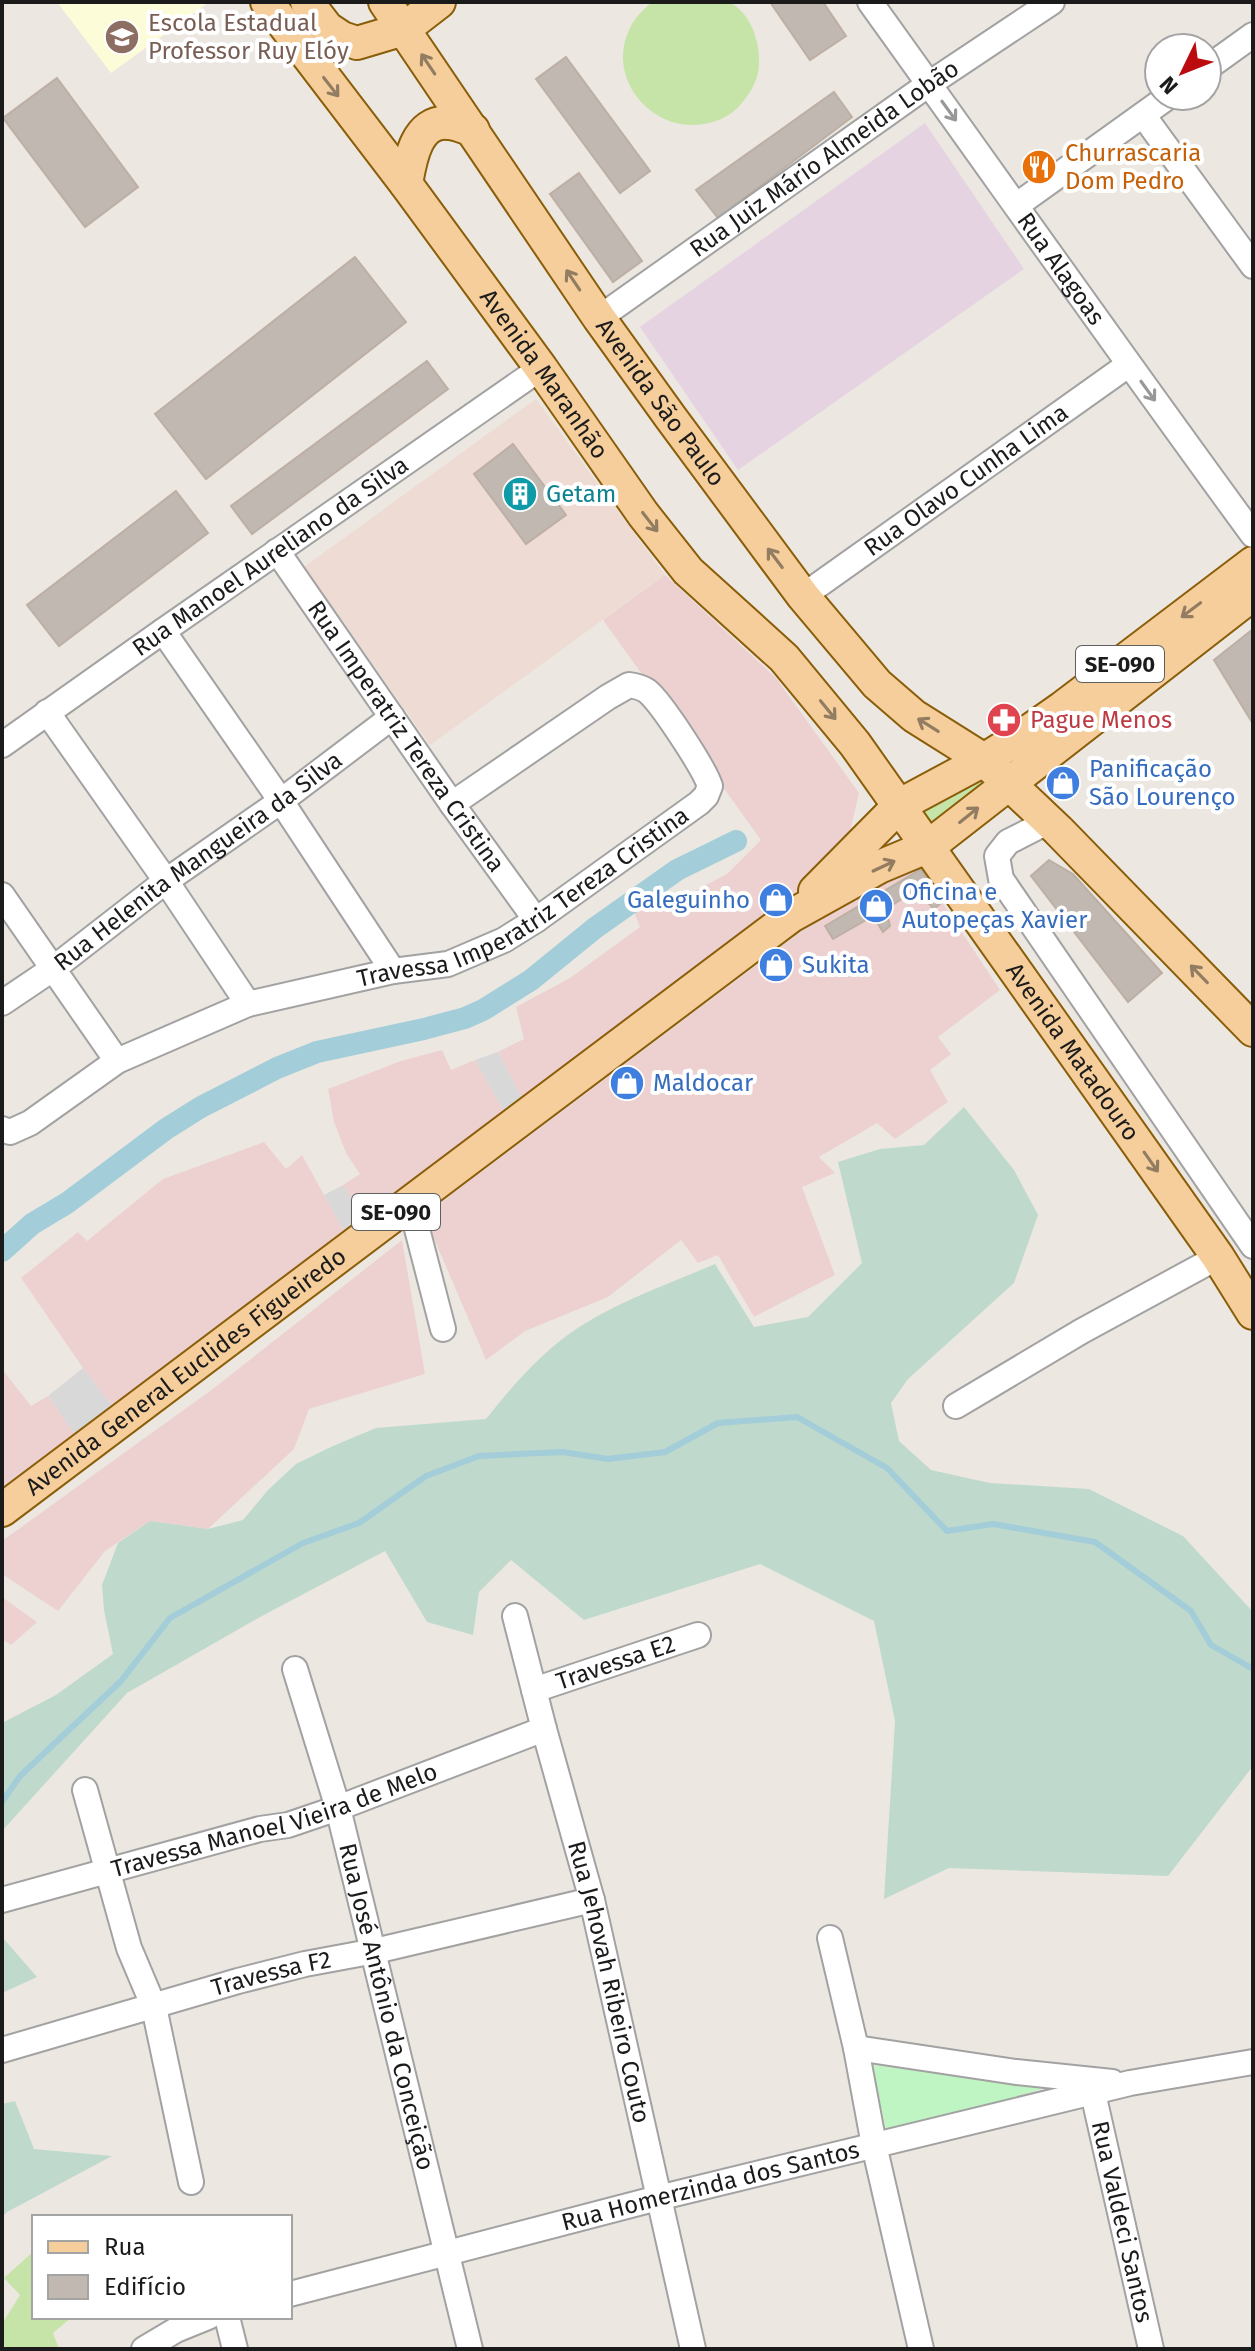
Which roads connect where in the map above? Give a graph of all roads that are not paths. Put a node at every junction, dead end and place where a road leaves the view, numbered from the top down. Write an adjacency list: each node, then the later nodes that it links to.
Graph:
1 (267, 2): 14 (main road, Avenida Maranhão, one-way to 14)
2 (307, 2): 7 (main road)
3 (385, 2): 7 (main road, Avenida São Paulo)
4 (439, 2): 7 (main road)
5 (870, 2): 10 (street, Rua Alagoas)
6 (1052, 2): 10 (street, Rua Juiz Mário Almeida Lobão)
7 (404, 29): 13 (main road, Avenida São Paulo, one-way to 7)
8 (1253, 35): 9 (street)
9 (1223, 57)
10 (929, 84): 15 (street, Rua Alagoas, one-way to 15); 17 (street, Rua Juiz Mário Almeida Lobão)
11 (1147, 112): 12 (street)
12 (1143, 115): 15 (street); 16 (street)
13 (473, 130): 14 (main road); 17 (main road, Avenida São Paulo, one-way to 13)
14 (406, 184): 19 (main road, Avenida Maranhão)
15 (1017, 205): 18 (street, Rua Alagoas)
16 (1253, 266)
17 (599, 318): 24 (main road, Avenida São Paulo, one-way to 17)
18 (1128, 365): 20 (street, Rua Alagoas, one-way to 20); 24 (street, Rua Olavo Cunha Lima)
19 (541, 368): 21 (street, Rua Manoel Aureliano da Silva); 33 (main road, Avenida Maranhão, one-way to 33)
20 (1253, 535)
21 (277, 551): 25 (street, Rua Manoel Aureliano da Silva); 27 (street, Rua Imperatriz Tereza Cristina)
22 (1253, 563): 29 (main road, SE-090, one-way to 29)
23 (1253, 594): 30 (main road, SE-090)
24 (803, 596): 29 (main road, Avenida São Paulo, one-way to 24)
25 (163, 631): 26 (street, Rua Manoel Aureliano da Silva); 31 (street)
26 (47, 712): 28 (street, Rua Manoel Aureliano da Silva); 36 (street)
27 (392, 717): 31 (street, Rua Helenita Mangueira da Silva); 32 (street, Rua Imperatriz Tereza Cristina)
28 (2, 745)
29 (984, 760): 30 (main road, Avenida São Paulo); 33 (main road, SE-090)
30 (1009, 783): 34 (main road, Avenida São Paulo); 35 (main road, SE-090, one-way to 30)
31 (281, 801): 36 (street, Rua Helenita Mangueira da Silva); 41 (street)
32 (452, 804): 39 (street, Rua Imperatriz Tereza Cristina); 39 (street, Travessa Imperatriz Tereza Cristina)
33 (900, 805): 35 (main road, Avenida Maranhão); 38 (main road, Avenida General Euclides Figueiredo / SE-090)
34 (1049, 821): 44 (main road, Avenida São Paulo, one-way to 34); 48 (street)
35 (929, 846): 38 (main road, Avenida General Euclides Figueiredo / SE-090, one-way to 35); 49 (main road, Avenida Matadouro, one-way to 49)
36 (166, 881): 40 (street, Rua Helenita Mangueira da Silva); 43 (street)
37 (2, 895): 40 (street)
38 (791, 916): 47 (main road, Avenida General Euclides Figueiredo / SE-090)
39 (536, 920): 41 (street, Travessa Imperatriz Tereza Cristina)
40 (54, 968): 42 (street, Rua Helenita Mangueira da Silva); 45 (street)
41 (393, 971): 43 (street, Travessa Imperatriz Tereza Cristina)
42 (2, 1003)
43 (248, 1004): 45 (street, Travessa Imperatriz Tereza Cristina)
44 (1253, 1030)
45 (117, 1061): 46 (street, Travessa Imperatriz Tereza Cristina)
46 (6, 1130)
47 (410, 1202): 51 (street); 53 (main road, Avenida General Euclides Figueiredo / SE-090)
48 (1253, 1246)
49 (1218, 1257): 50 (main road, Avenida Matadouro); 52 (street)
50 (1253, 1313)
51 (443, 1329)
52 (956, 1406)
53 (2, 1510)
54 (515, 1616): 57 (street, Rua Jehovah Ribeiro Couto)
55 (698, 1635): 57 (street, Travessa E2)
56 (295, 1669): 60 (street, Rua José Antônio da Conceição)
57 (534, 1690): 58 (street, Rua Jehovah Ribeiro Couto)
58 (544, 1729): 60 (street, Travessa Manoel Vieira de Melo); 63 (street, Rua Jehovah Ribeiro Couto)
59 (85, 1790): 61 (street)
60 (338, 1808): 61 (street, Travessa Manoel Vieira de Melo); 65 (street, Rua José Antônio da Conceição)
61 (108, 1869): 62 (street, Travessa Manoel Vieira de Melo); 66 (street)
62 (2, 1900)
63 (592, 1900): 65 (street, Travessa F2); 74 (street, Rua Jehovah Ribeiro Couto)
64 (830, 1938): 67 (street)
65 (375, 1951): 66 (street, Travessa F2); 75 (street, Rua José Antônio da Conceição)
66 (154, 2007): 68 (street, Travessa F2); 73 (street)
67 (856, 2048): 70 (street, Rua Homerzinda dos Santos); 72 (street)
68 (2, 2050)
69 (1253, 2062): 70 (street, Rua Homerzinda dos Santos)
70 (1130, 2083): 71 (street, Rua Homerzinda dos Santos)
71 (1093, 2093): 72 (street, Rua Homerzinda dos Santos); 84 (street, Rua Valdeci Santos)
72 (874, 2145): 74 (street, Rua Homerzinda dos Santos); 83 (street)
73 (191, 2182)
74 (658, 2198): 75 (street, Rua Homerzinda dos Santos); 82 (street, Rua Jehovah Ribeiro Couto)
75 (447, 2254): 76 (street, Rua Homerzinda dos Santos); 81 (street, Rua José Antônio da Conceição)
76 (292, 2293)
77 (203, 2319): 79 (street)
78 (228, 2319): 80 (street)
79 (144, 2349)
80 (235, 2349)
81 (470, 2349)
82 (693, 2349)
83 (921, 2349)
84 (1151, 2349)

